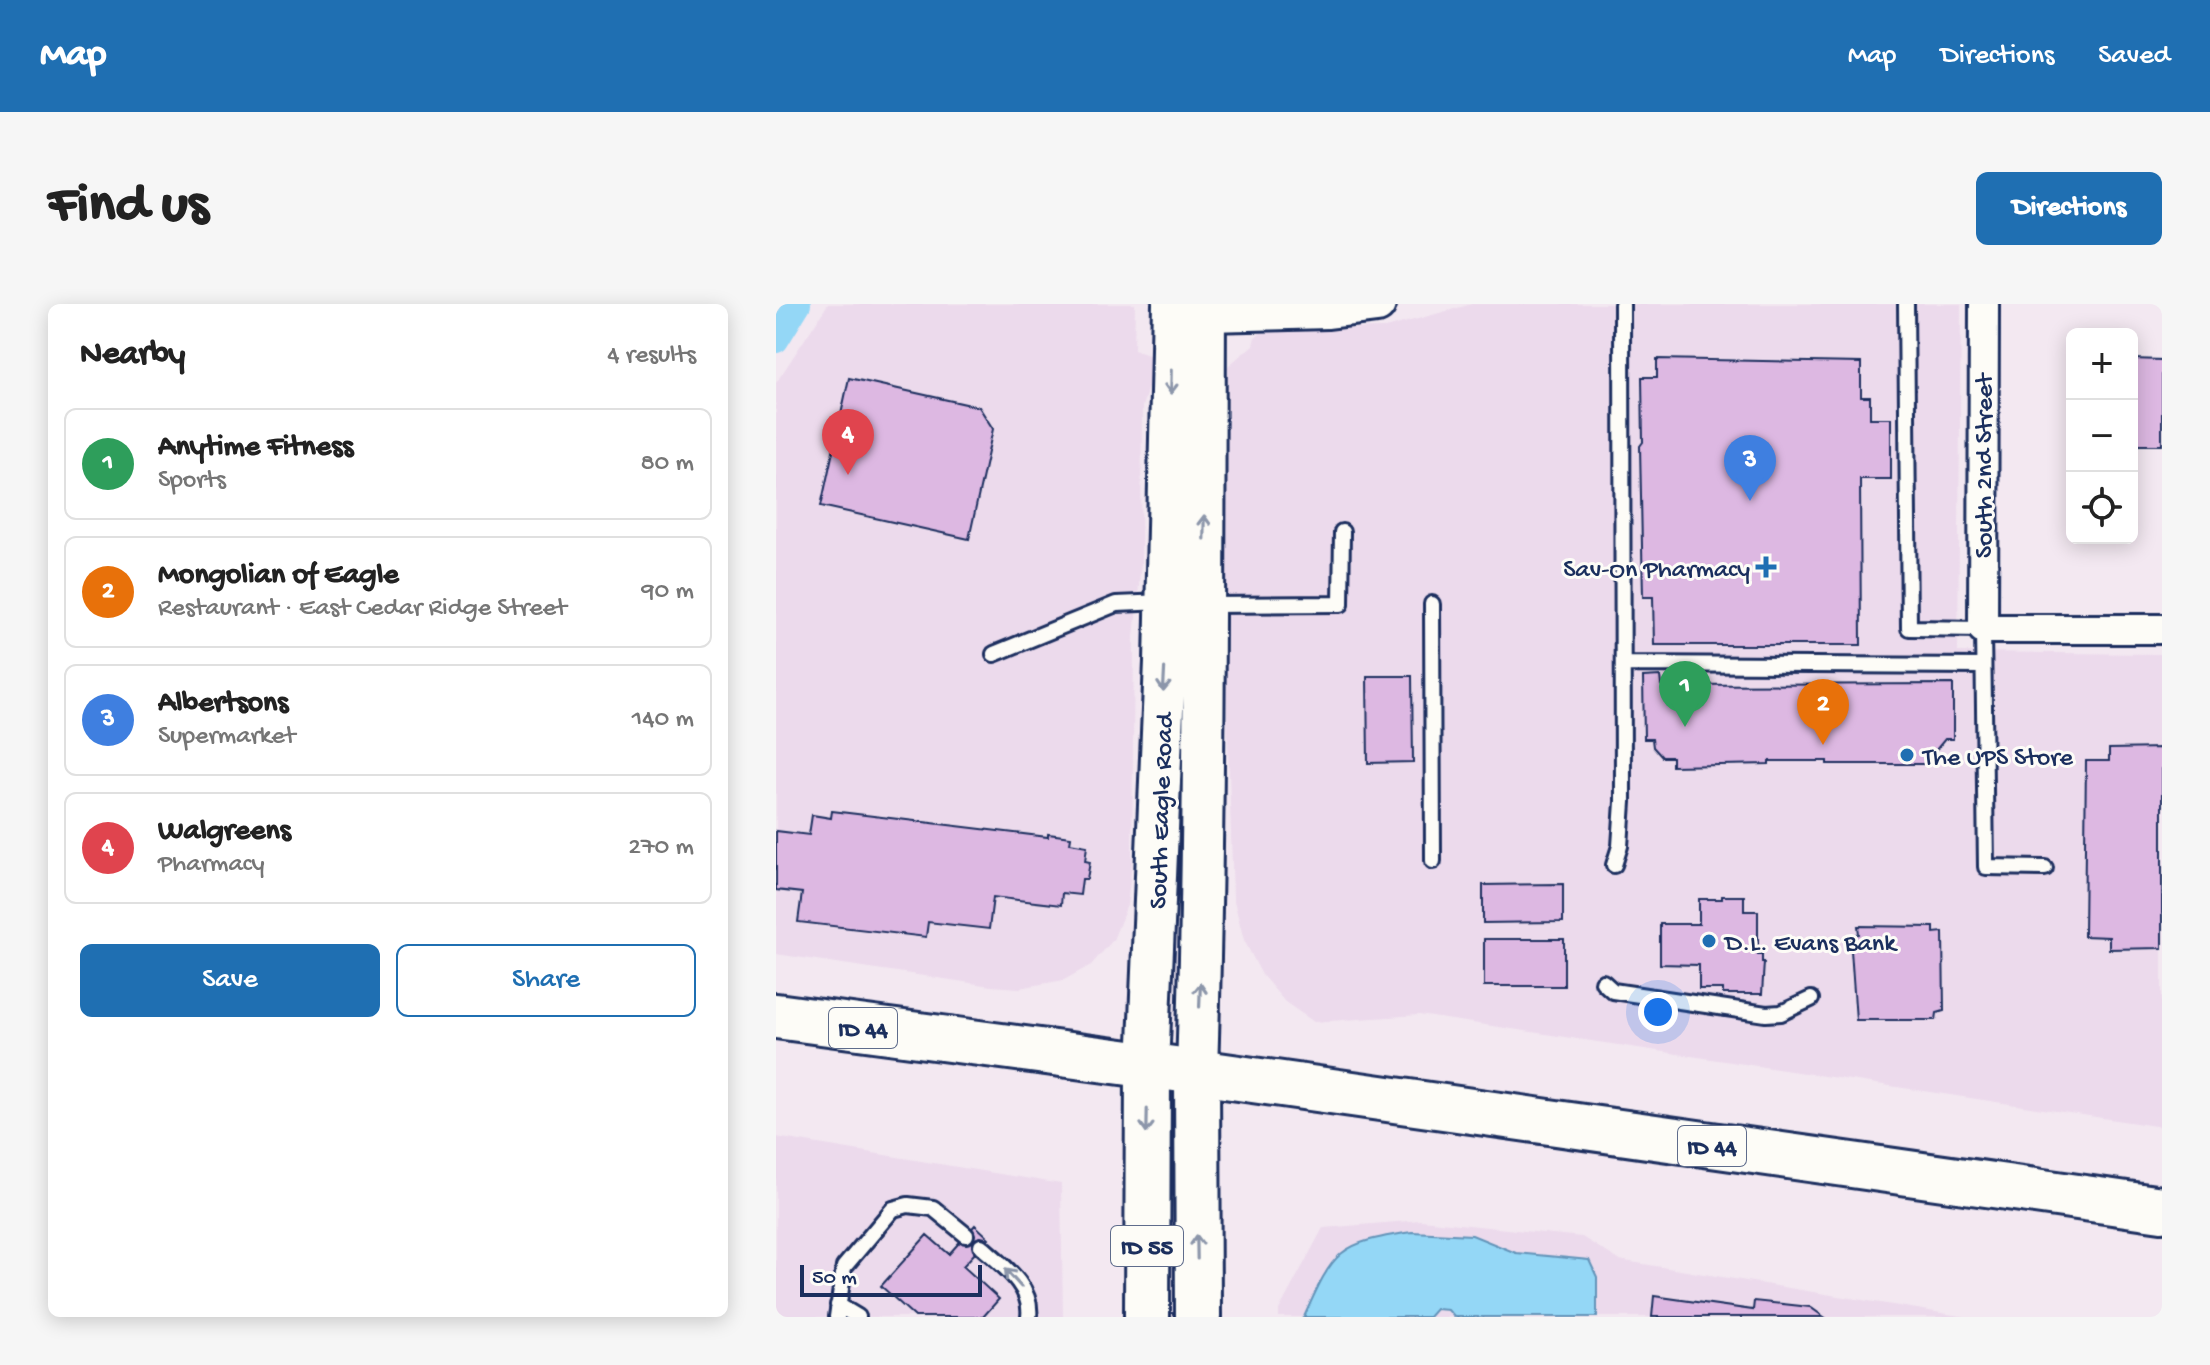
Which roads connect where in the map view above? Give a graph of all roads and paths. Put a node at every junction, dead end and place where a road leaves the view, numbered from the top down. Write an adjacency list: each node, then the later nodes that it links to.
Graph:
1 (1377, 304): 5 (street)
2 (1622, 304): 12 (lane)
3 (1906, 304): 9 (lane)
4 (1984, 304): 9 (street, South 2nd Street)
5 (1194, 307): 7 (main road, South Eagle Road)
6 (1342, 532): 7 (lane)
7 (1184, 603): 11 (lane); 20 (main road, South Eagle Road, one-way to 20); 21 (main road, South Eagle Road, one-way to 7)
8 (1432, 604): 14 (lane)
9 (1983, 629): 10 (street); 13 (lane)
10 (2162, 629)
11 (994, 654)
12 (1623, 664): 13 (lane); 15 (lane)
13 (1983, 666): 16 (lane)
14 (1433, 861)
15 (1614, 865)
16 (2045, 868)
17 (1603, 982): 18 (lane)
18 (1811, 999)
19 (776, 1016): 20 (main road, ID 44)
20 (1148, 1067): 21 (main road, ID 44); 28 (main road, South Eagle Road / ID 55, one-way to 28)
21 (1197, 1072): 22 (main road, ID 44); 29 (main road, South Eagle Road / ID 55, one-way to 21)
22 (2162, 1209)
23 (966, 1235): 25 (lane)
24 (981, 1246): 27 (lane, one-way to 24)
25 (838, 1311): 26 (lane)
26 (858, 1317)
27 (1029, 1317)
28 (1147, 1317)
29 (1198, 1317)

